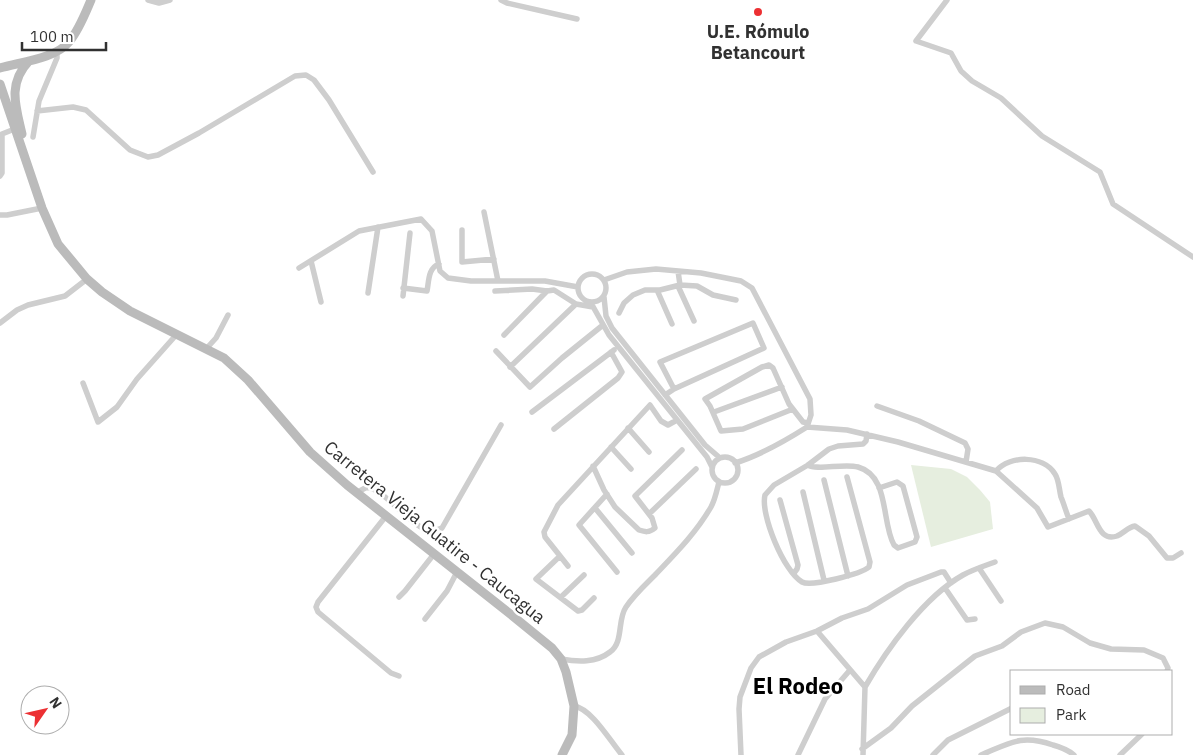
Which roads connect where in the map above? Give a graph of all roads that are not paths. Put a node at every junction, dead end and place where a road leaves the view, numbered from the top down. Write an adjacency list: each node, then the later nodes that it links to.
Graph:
1 (91, 0): 7 (main road)
2 (148, 0): 3 (street)
3 (170, 0)
4 (501, 0): 6 (street)
5 (947, 0): 26 (street)
6 (577, 19)
7 (57, 51): 8 (main road); 14 (street)
8 (29, 61): 10 (main road); 17 (main road)
9 (0, 62): 10 (main road)
10 (12, 64): 11 (main road)
11 (0, 68)
12 (0, 84): 17 (main road)
13 (0, 98): 15 (main road)
14 (37, 111): 16 (street); 18 (street)
15 (12, 130): 19 (street); 20 (main road)
16 (33, 137)
17 (30, 171): 20 (main road)
18 (373, 172)
19 (0, 176)
20 (42, 208): 22 (street); 32 (main road, Carretera Vieja Guatire - Caucagua)
21 (484, 212): 27 (street)
22 (0, 215)
23 (378, 228): 28 (street); 29 (street); 41 (street)
24 (462, 230): 27 (street)
25 (410, 233): 37 (street)
26 (1193, 257)
27 (494, 259): 34 (street)
28 (311, 260): 30 (street); 45 (street)
29 (439, 264): 34 (street); 37 (street)
30 (299, 268)
31 (678, 271): 33 (street); 35 (street); 71 (street)
32 (86, 279): 51 (street); 54 (main road, Carretera Vieja Guatire - Caucagua)
33 (604, 280): 36 (street); 43 (street)
34 (498, 281): 36 (street)
35 (679, 285): 38 (street); 44 (street); 50 (street)
36 (578, 286): 47 (street)
37 (403, 288): 42 (street)
38 (657, 290): 48 (street); 53 (street)
39 (495, 291): 40 (street)
40 (546, 291): 46 (street); 55 (street)
41 (368, 293)
42 (403, 296)
43 (604, 297): 47 (street); 64 (street)
44 (736, 300)
45 (321, 302)
46 (576, 304): 47 (street); 60 (street)
47 (592, 305): 52 (street)
48 (619, 313)
49 (228, 315): 57 (street)
50 (694, 321)
51 (0, 323)
52 (603, 324): 56 (street); 60 (street)
53 (672, 324)
54 (177, 334): 57 (main road, Carretera Vieja Guatire - Caucagua); 61 (street)
55 (504, 335)
56 (618, 347): 59 (street); 69 (street)
57 (206, 349): 92 (main road, Carretera Vieja Guatire - Caucagua)
58 (496, 350): 60 (street)
59 (611, 352): 67 (street); 73 (street)
60 (510, 367)
61 (83, 384)
62 (782, 387): 66 (street); 68 (street); 68 (street)
63 (674, 389): 63 (street); 64 (street)
64 (665, 395): 78 (street)
65 (877, 406): 79 (street)
66 (793, 409): 68 (street); 71 (street)
67 (532, 412)
68 (714, 412)
69 (677, 420): 72 (street); 83 (street)
70 (501, 425): 92 (street)
71 (808, 425): 74 (street); 80 (street)
72 (628, 428): 75 (street); 77 (street)
73 (554, 429)
74 (867, 434): 79 (street); 81 (street)
75 (611, 447): 82 (street); 84 (street)
76 (682, 450): 96 (street)
77 (649, 452)
78 (720, 458): 80 (street); 83 (street)
79 (966, 462): 86 (street)
80 (735, 463): 89 (street)
81 (808, 465): 90 (street); 108 (street)
82 (593, 466): 93 (street); 102 (street)
83 (712, 468): 89 (street)
84 (631, 469)
85 (696, 469): 96 (street)
86 (996, 471): 98 (street); 98 (street)
87 (848, 477): 110 (street)
88 (824, 480): 110 (street)
89 (720, 482): 121 (street)
90 (879, 488): 90 (street)
91 (803, 492): 111 (street)
92 (356, 493): 97 (main road, Carretera Vieja Guatire - Caucagua)
93 (607, 494): 95 (street); 96 (street)
94 (780, 500): 108 (street)
95 (595, 508): 99 (street); 107 (street)
96 (649, 514)
97 (386, 516): 101 (main road, Carretera Vieja Guatire - Caucagua); 124 (street)
98 (1069, 519): 100 (street)
99 (632, 553)
100 (1181, 553)
101 (434, 554): 106 (main road, Carretera Vieja Guatire - Caucagua); 114 (street)
102 (560, 556): 104 (street); 115 (street)
103 (995, 562): 105 (street)
104 (568, 566)
105 (979, 568): 112 (street); 117 (street)
106 (457, 572): 118 (street); 121 (main road, Carretera Vieja Guatire - Caucagua)
107 (617, 572)
108 (794, 573): 111 (street)
109 (584, 575): 115 (street)
110 (848, 576): 111 (street)
111 (824, 580)
112 (951, 583): 113 (street); 120 (street)
113 (944, 588): 119 (street); 125 (street)
114 (399, 597)
115 (561, 597): 116 (street)
116 (594, 598)
117 (1001, 601)
118 (425, 619)
119 (975, 619)
120 (817, 631): 122 (street); 132 (street)
121 (561, 659): 126 (main road, Carretera Vieja Guatire - Caucagua)
122 (850, 670): 125 (street); 133 (street)
123 (1167, 670): 129 (street)
124 (399, 676)
125 (865, 687): 129 (street)
126 (574, 706): 130 (main road, Carretera Vieja Guatire - Caucagua); 131 (street)
127 (1010, 709): 134 (street)
128 (1141, 735): 137 (street)
129 (862, 752)
130 (562, 755)
131 (622, 755)
132 (741, 755)
133 (798, 755)
134 (933, 755)
135 (981, 755): 136 (street)
136 (1074, 755)
137 (1120, 755)

